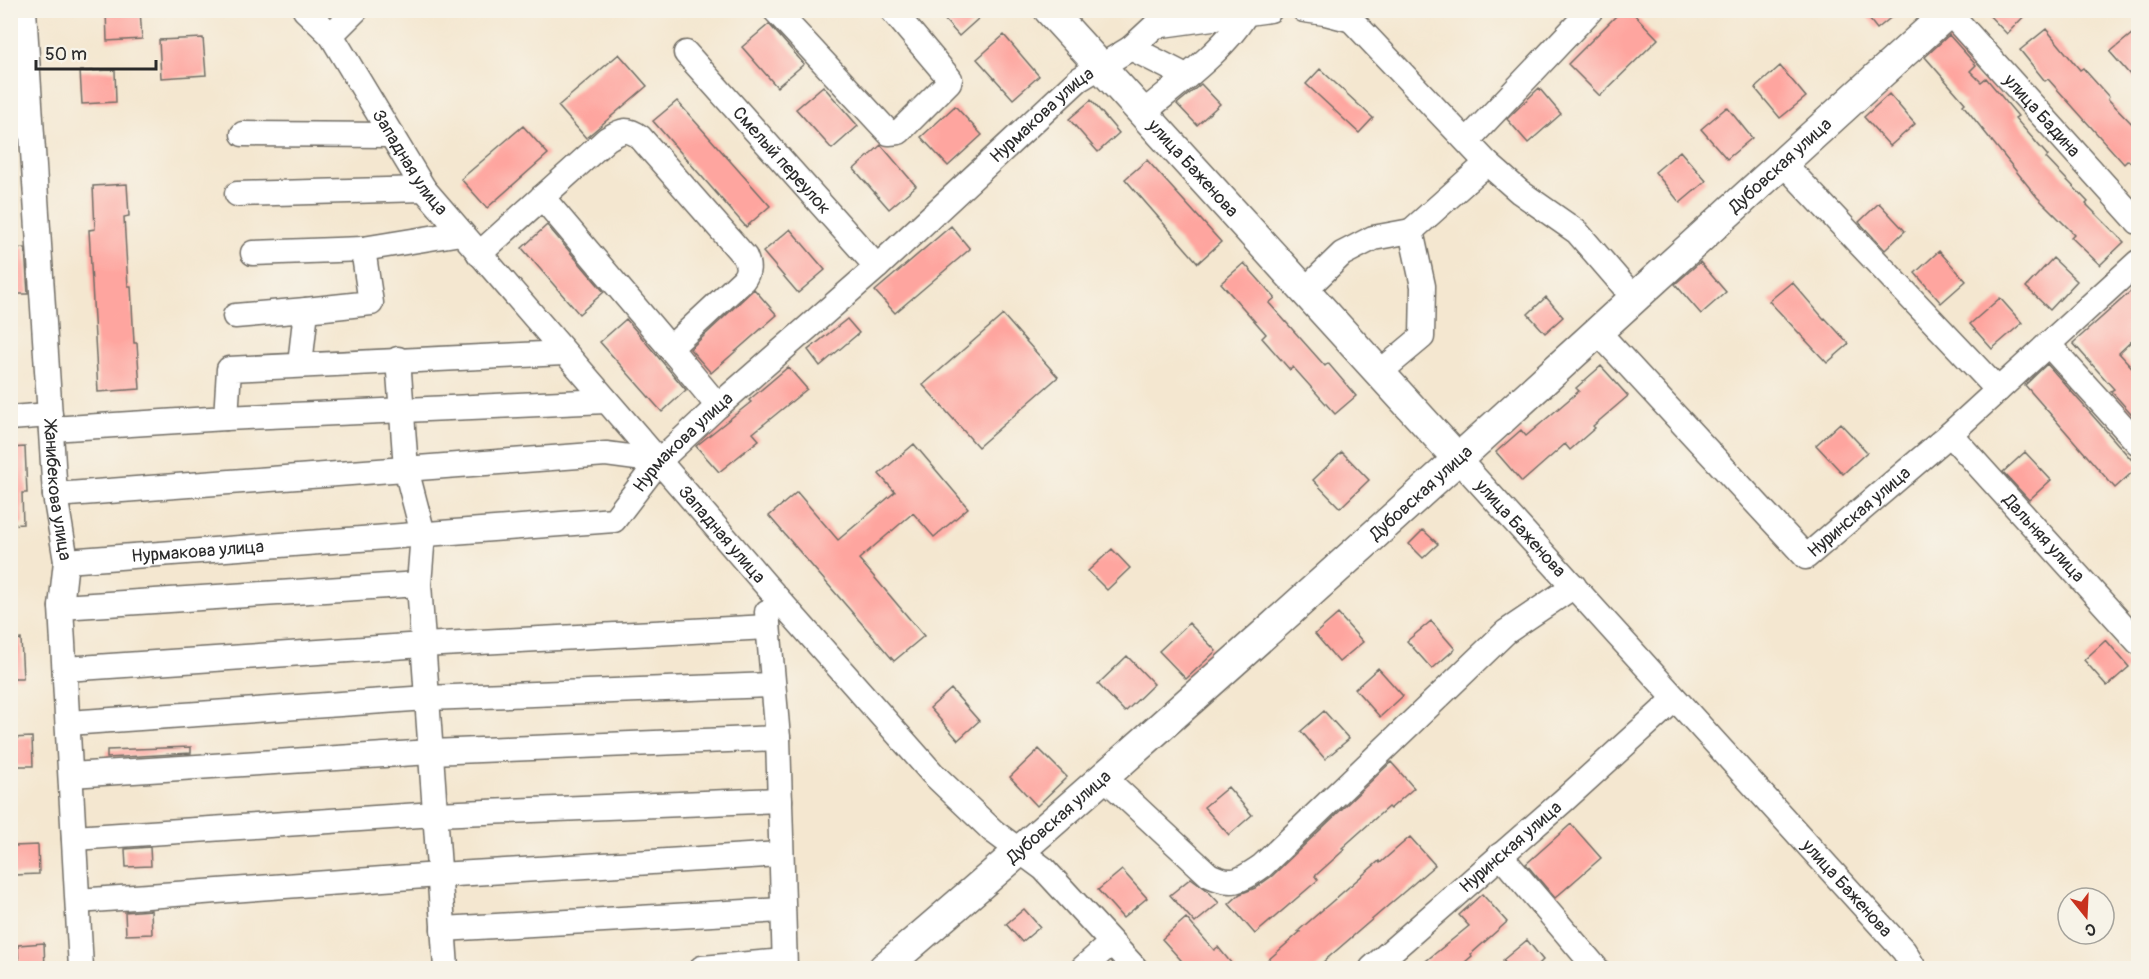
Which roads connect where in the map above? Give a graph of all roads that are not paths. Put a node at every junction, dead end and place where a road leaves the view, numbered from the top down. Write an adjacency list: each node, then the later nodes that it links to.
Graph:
1 (24, 10): 52 (street, Жанибекова улица)
2 (356, 10): 13 (street)
3 (775, 10): 7 (street)
4 (1048, 10): 16 (main road, улица Баженова)
5 (1304, 10): 11 (street)
6 (1591, 10): 21 (street)
7 (893, 11)
8 (1255, 11): 12 (street); 17 (street)
9 (1949, 11): 23 (main road, Дубовская улица); 27 (street, улица Бадина)
10 (309, 12): 13 (street, Западная улица)
11 (1347, 15): 21 (street)
12 (1164, 18): 14 (street, Нурмакова улица)
13 (331, 35): 20 (street, Западная улица)
14 (1131, 48): 16 (street, Нурмакова улица); 17 (street)
15 (686, 53): 34 (street, Смелый переулок)
16 (1101, 67): 18 (main road, улица Баженова); 34 (street, Нурмакова улица)
17 (1186, 76): 18 (street)
18 (1143, 113): 35 (main road, улица Баженова)
19 (243, 134): 20 (street)
20 (392, 135): 24 (street, Западная улица)
21 (1467, 141): 22 (street)
22 (1487, 163): 28 (street); 36 (street)
23 (1783, 164): 36 (main road, Дубовская улица); 46 (street)
24 (424, 189): 25 (street); 29 (street, Западная улица)
25 (237, 194)
26 (542, 197): 32 (street); 41 (street); 41 (street)
27 (2139, 222)
28 (1411, 231): 35 (street); 45 (street)
29 (461, 233): 30 (street); 32 (street, Западная улица)
30 (363, 249): 31 (street); 37 (street)
31 (253, 253)
32 (479, 254): 42 (street, Западная улица)
33 (2139, 262): 40 (street, Нуринская улица)
34 (877, 267): 48 (street, Нурмакова улица)
35 (1304, 291): 45 (main road, улица Баженова)
36 (1635, 299): 39 (main road, Дубовская улица)
37 (306, 309): 38 (street); 44 (street)
38 (236, 316)
39 (1598, 332): 53 (street, Нуринская улица); 55 (main road, Дубовская улица)
40 (2048, 344): 46 (street, Нуринская улица); 54 (street)
41 (670, 348): 48 (street)
42 (564, 353): 43 (street); 47 (street, Западная улица)
43 (398, 359): 44 (street); 49 (street)
44 (300, 365): 51 (street)
45 (1379, 373): 55 (main road, улица Баженова)
46 (1998, 390): 53 (street, Нуринская улица)
47 (606, 401): 49 (street); 56 (street, Западная улица)
48 (718, 406): 56 (street, Нурмакова улица)
49 (402, 410): 51 (street); 57 (street)
50 (10, 418): 52 (street)
51 (226, 418): 52 (street)
52 (51, 422): 58 (street, Жанибекова улица)
53 (1950, 434): 66 (street, Дальняя улица)
54 (2139, 443)
55 (1459, 460): 63 (street, улица Баженова); 76 (main road, Дубовская улица)
56 (659, 461): 57 (street); 59 (street, Нурмакова улица); 62 (street, Западная улица)
57 (406, 469): 58 (street); 59 (street)
58 (55, 495): 60 (street, Жанибекова улица)
59 (423, 534): 60 (street, Нурмакова улица); 61 (street)
60 (66, 561): 64 (street, Жанибекова улица)
61 (419, 584): 64 (street); 67 (street)
62 (765, 584): 65 (street); 80 (street, Западная улица)
63 (1574, 586): 71 (street, улица Баженова); 76 (street)
64 (61, 608): 68 (street, Жанибекова улица)
65 (768, 627): 67 (street); 69 (street)
66 (2139, 642)
67 (423, 645): 68 (street); 70 (street)
68 (64, 669): 72 (street, Жанибекова улица)
69 (773, 685): 70 (street); 73 (street)
70 (427, 698): 72 (street); 74 (street)
71 (1675, 699): 82 (street, Нуринская улица); 97 (street, улица Баженова)
72 (68, 723): 75 (street, Жанибекова улица)
73 (778, 738): 74 (street); 77 (street)
74 (431, 752): 75 (street); 78 (street)
75 (70, 775): 79 (street, Жанибекова улица)
76 (1104, 777): 80 (main road, Дубовская улица)
77 (780, 800): 78 (street); 81 (street)
78 (435, 814): 79 (street); 83 (street)
79 (74, 838): 84 (street, Жанибекова улица)
80 (1019, 853): 87 (street, Западная улица); 92 (main road, Дубовская улица)
81 (781, 854): 83 (street); 85 (street)
82 (1500, 855): 95 (street, Нуринская улица); 96 (street)
83 (440, 874): 84 (street); 86 (street)
84 (78, 901): 89 (street, Жанибекова улица)
85 (782, 910): 86 (street); 88 (street)
86 (443, 928): 90 (street)
87 (1111, 943): 93 (street); 94 (street, Западная улица)
88 (785, 965): 91 (street)
89 (81, 969)
90 (446, 969)
91 (702, 969)
92 (884, 969)
93 (1083, 969)
94 (1135, 969)
95 (1372, 969)
96 (1596, 969)
97 (1914, 969)

